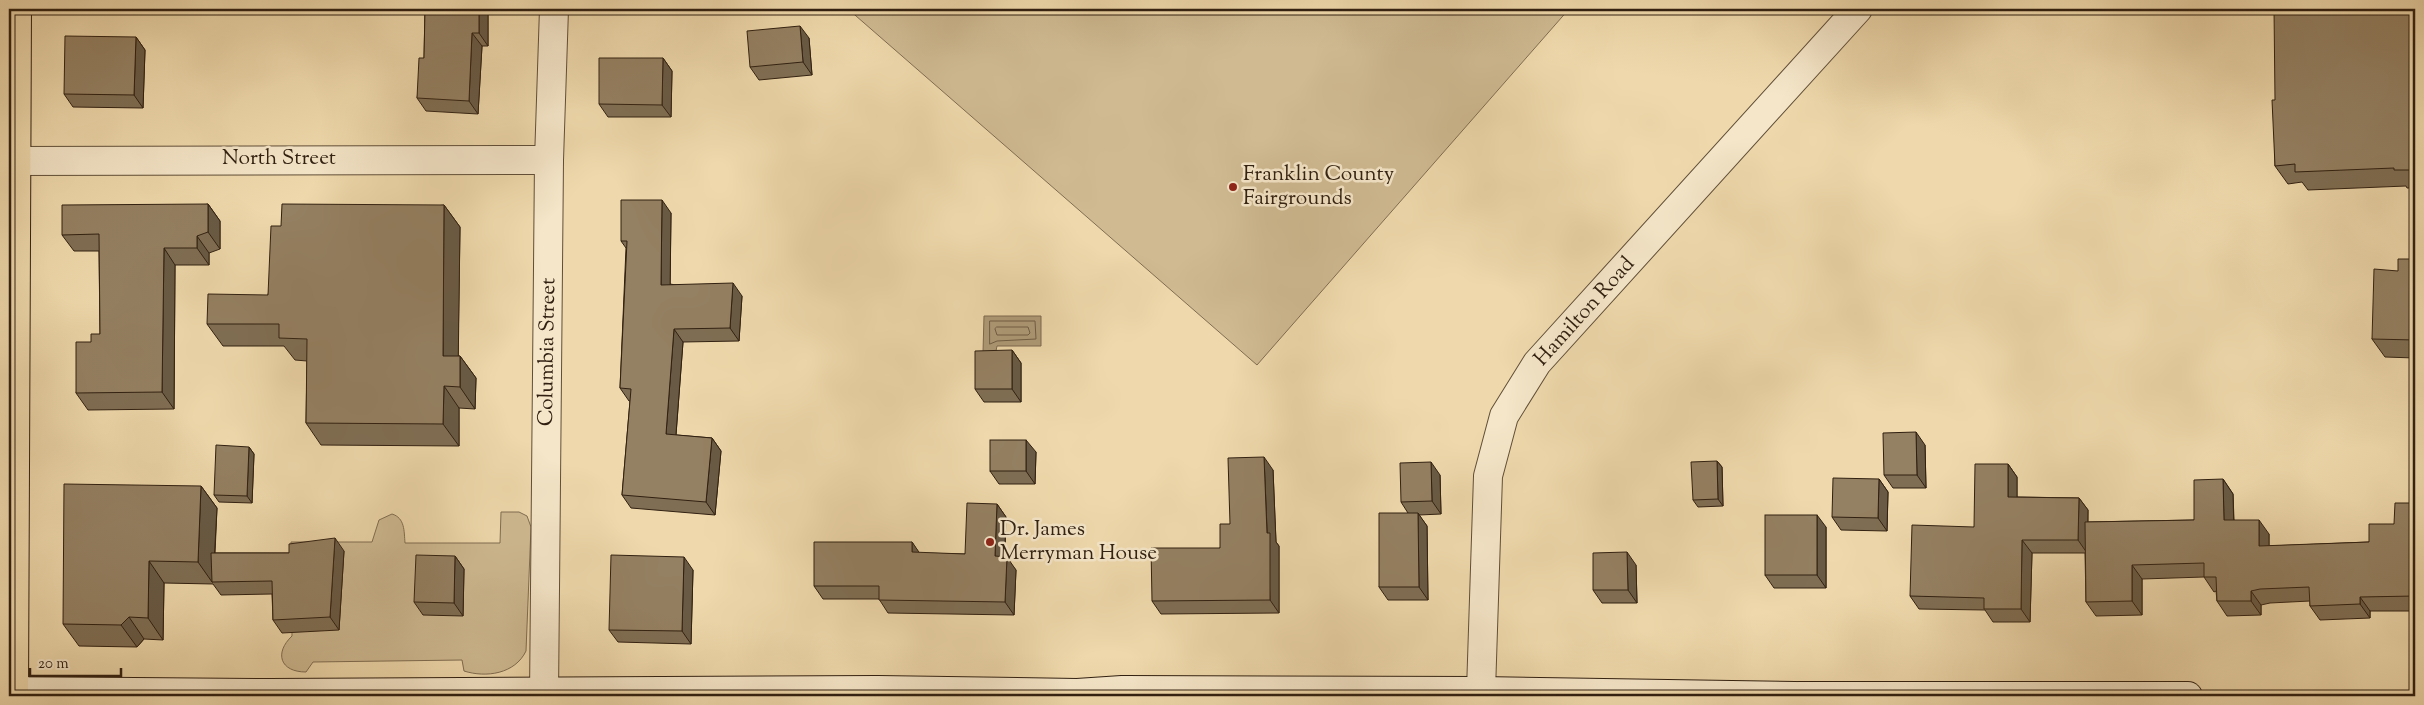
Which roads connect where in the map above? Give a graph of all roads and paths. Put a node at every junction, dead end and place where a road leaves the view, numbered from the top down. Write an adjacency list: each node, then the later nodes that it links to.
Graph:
1 (17, 9): 5 (main road)
2 (554, 9): 4 (main road, Columbia Street)
3 (1858, 9): 6 (main road, Hamilton Road)
4 (549, 160): 5 (main road, North Street); 8 (main road, Columbia Street)
5 (12, 161): 7 (main road)
6 (1481, 691): 9 (main road); 10 (main road)
7 (12, 693): 8 (main road)
8 (544, 694): 9 (main road)
9 (1076, 694)
10 (1797, 696): 11 (main road)
11 (2188, 696)

